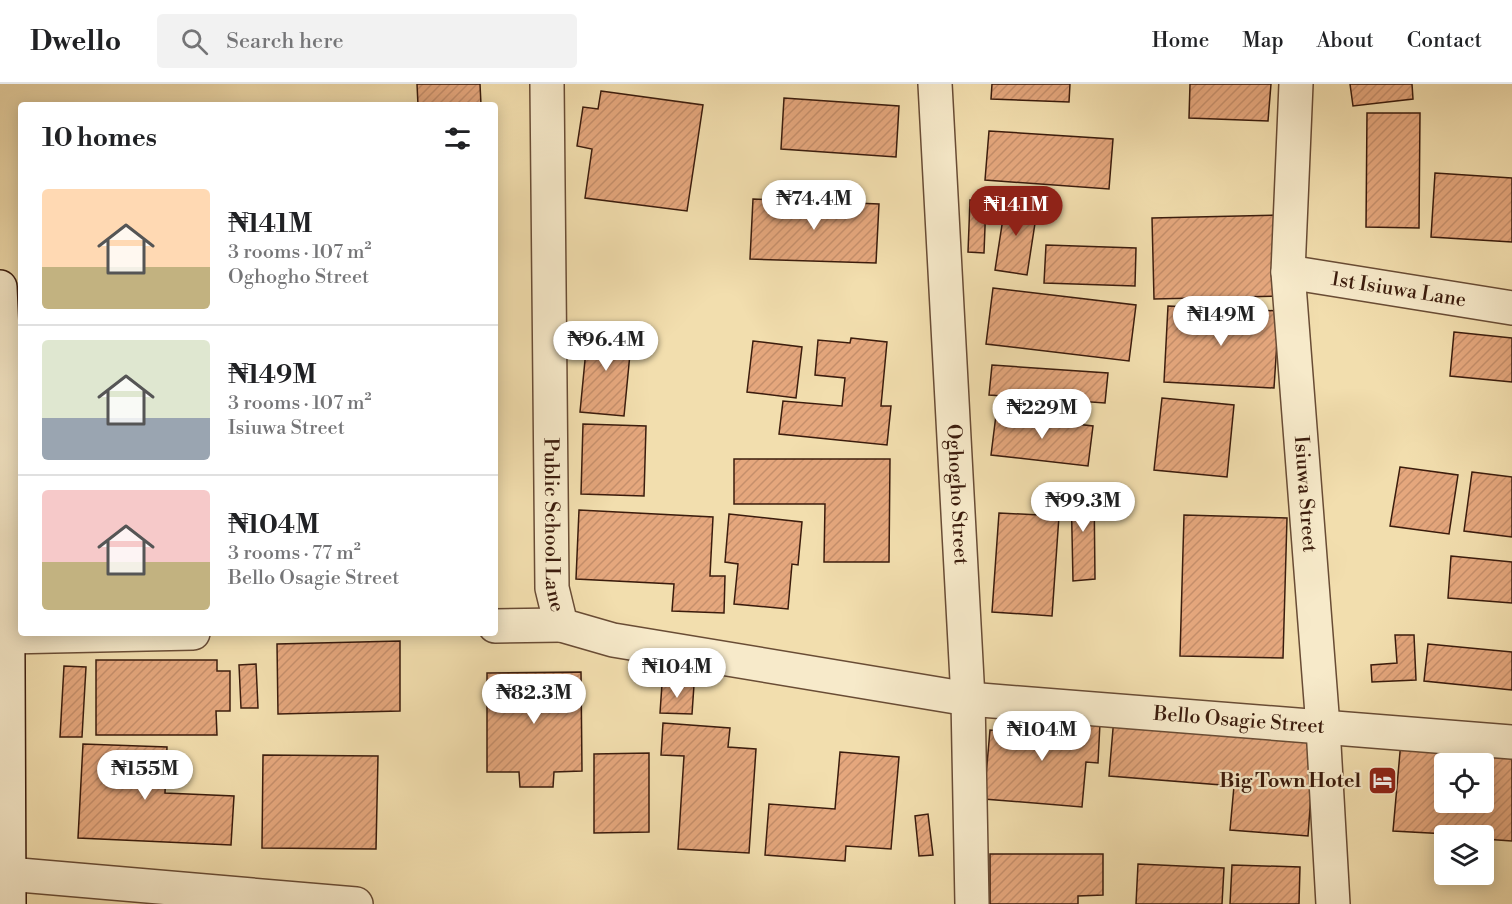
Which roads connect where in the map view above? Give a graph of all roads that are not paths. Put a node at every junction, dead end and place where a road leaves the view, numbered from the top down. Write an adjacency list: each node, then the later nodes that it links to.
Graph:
1 (547, 84): 7 (street, Public School Lane)
2 (935, 84): 11 (street, Oghogho Street)
3 (1296, 84): 4 (street, Isiuwa Street)
4 (1288, 272): 6 (street, 1st Isiuwa Lane); 12 (street, Isiuwa Street)
5 (0, 287): 10 (street)
6 (1512, 308)
7 (561, 625): 8 (street); 11 (street, Public School Lane)
8 (498, 626)
9 (54, 636): 10 (street)
10 (7, 637): 14 (street)
11 (968, 699): 12 (street, Bello Osagie Street); 16 (street, Oghogho Street)
12 (1323, 727): 13 (street, Bello Osagie Street); 17 (street, Isiuwa Street)
13 (1512, 742)
14 (8, 889): 15 (street)
15 (356, 904)
16 (972, 904)
17 (1333, 904)

